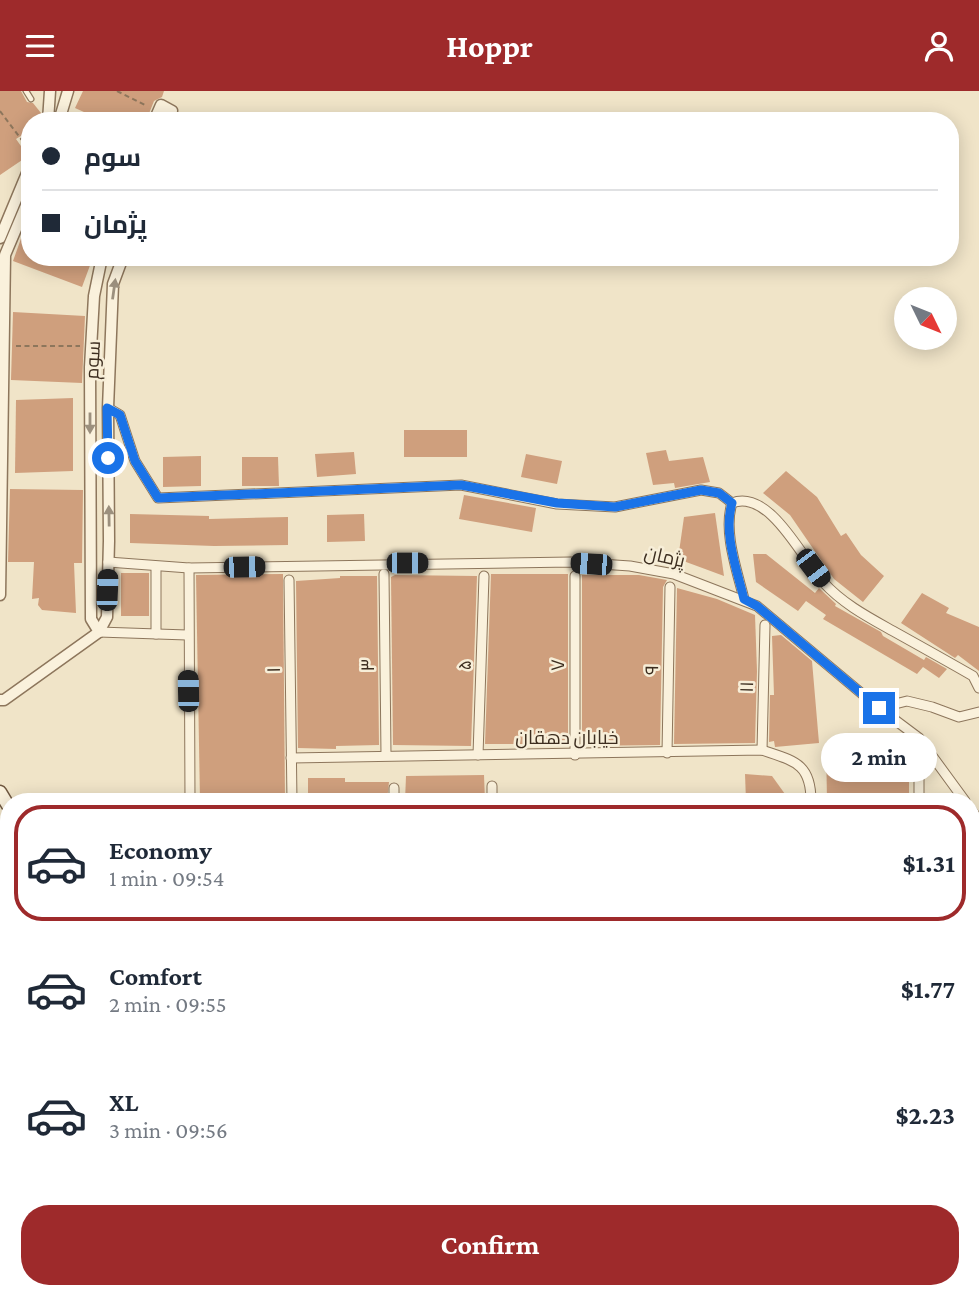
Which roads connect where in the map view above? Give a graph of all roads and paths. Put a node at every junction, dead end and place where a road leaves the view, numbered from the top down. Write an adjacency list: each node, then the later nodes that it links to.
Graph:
1 (26, 91): 5 (lane)
2 (51, 91): 7 (street)
3 (68, 91): 8 (street)
4 (117, 91): 9 (path)
5 (31, 99)
6 (0, 111): 12 (path)
7 (49, 112)
8 (62, 112)
9 (150, 112)
10 (158, 112): 11 (street)
11 (172, 112)
12 (21, 139)
13 (21, 188): 15 (street)
14 (21, 217): 18 (street)
15 (0, 238)
16 (100, 266): 19 (street, سوم)
17 (120, 266): 20 (street, سوم, one-way to 17)
18 (4, 345): 19 (path); 30 (street)
19 (91, 346): 33 (street, سوم, one-way to 33)
20 (107, 408): 21 (street); 22 (street, سوم, one-way to 20)
21 (732, 503): 31 (street); 36 (street)
22 (108, 562): 23 (street, پژمان); 33 (street, سوم)
23 (156, 567): 24 (street, پژمان); 34 (street)
24 (189, 568): 31 (street, پژمان); 35 (street)
25 (384, 574): 43 (street, ۳)
26 (484, 576): 44 (street, ۵)
27 (575, 576): 45 (street, ۷)
28 (289, 580): 46 (street, ۱)
29 (670, 587): 42 (street, ۹)
30 (0, 596)
31 (744, 599): 38 (street, پژمان)
32 (765, 625): 41 (street, ۱۱)
33 (99, 632): 34 (street); 37 (street)
34 (156, 633): 35 (street)
35 (187, 635): 49 (street)
36 (979, 688)
37 (0, 700)
38 (879, 708): 39 (street); 40 (street, پژمان)
39 (979, 712)
40 (919, 738): 54 (street); 55 (street, پژمان)
41 (762, 751): 42 (street, خیابان دهقان); 53 (street, خیابان دهقان)
42 (667, 753): 45 (street, خیابان دهقان)
43 (386, 755): 44 (street, خیابان دهقان); 46 (street, خیابان دهقان)
44 (478, 755): 45 (street, خیابان دهقان)
45 (575, 755)
46 (291, 758): 50 (street, ۱)
47 (492, 786): 52 (street)
48 (394, 788): 51 (street)
49 (190, 793)
50 (292, 793)
51 (394, 793)
52 (492, 793)
53 (811, 793)
54 (919, 793)
55 (959, 793)

